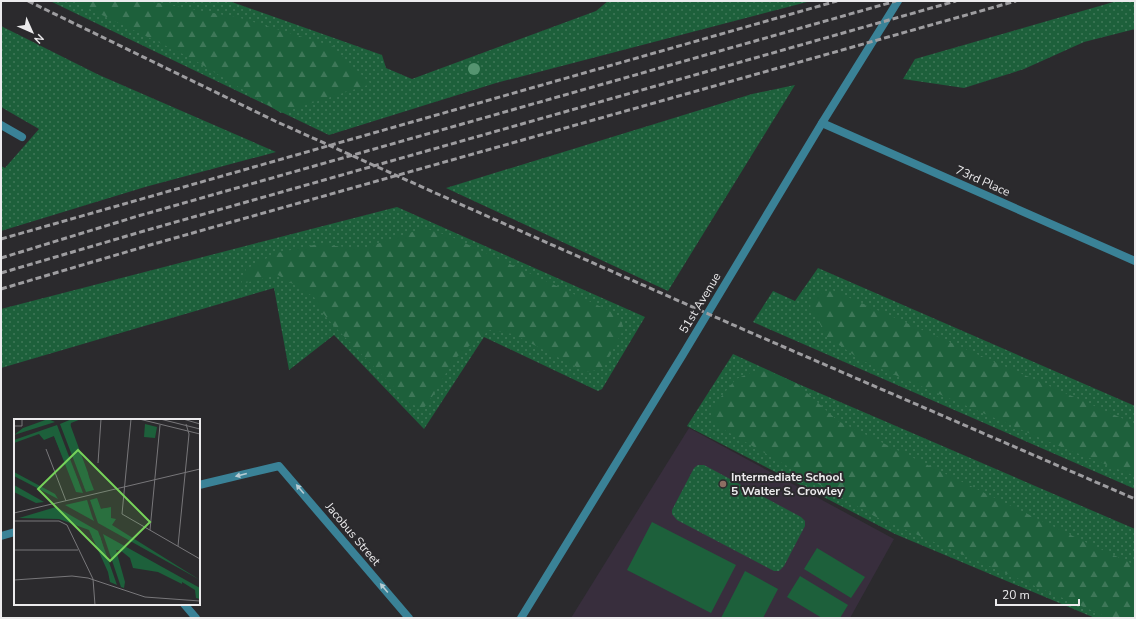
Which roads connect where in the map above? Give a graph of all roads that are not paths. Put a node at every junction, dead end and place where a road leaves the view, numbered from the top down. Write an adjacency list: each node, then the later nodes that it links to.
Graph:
1 (898, 1): 2 (street, 51st Avenue)
2 (822, 123): 5 (street, 73rd Place); 12 (street, 51st Avenue)
3 (1, 125): 4 (street)
4 (22, 137)
5 (1135, 261)
6 (200, 485): 11 (street, Jacobus Street, one-way to 6)
7 (14, 532): 8 (street)
8 (1, 536)
9 (185, 605): 10 (street)
10 (196, 618)
11 (409, 618)
12 (521, 618)

